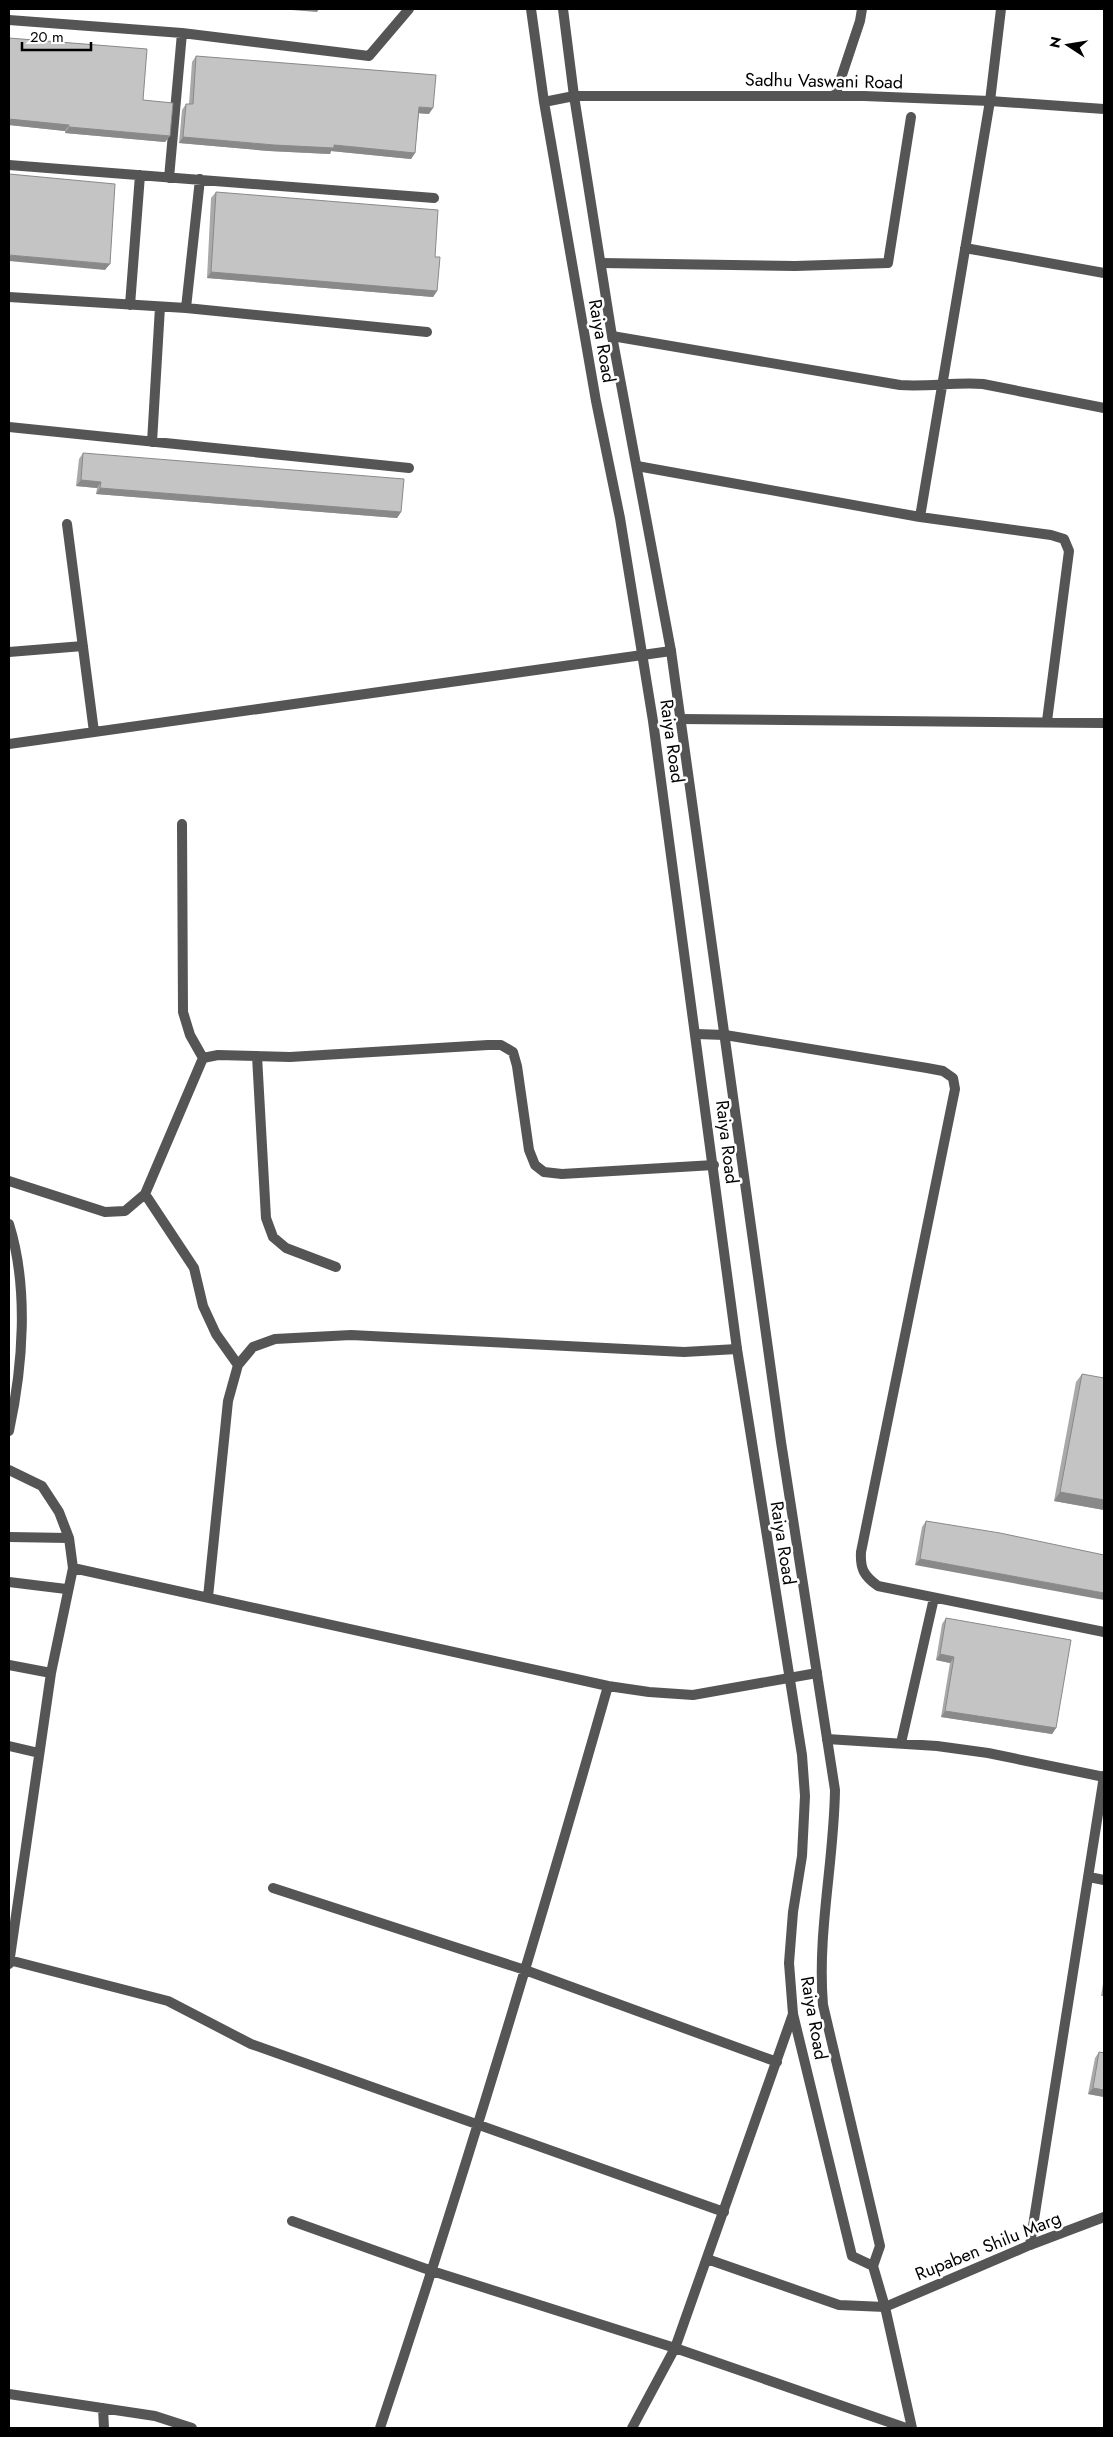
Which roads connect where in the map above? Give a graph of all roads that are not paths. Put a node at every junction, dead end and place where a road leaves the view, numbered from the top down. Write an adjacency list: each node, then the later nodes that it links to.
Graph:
1 (409, 9): 7 (street)
2 (531, 9): 11 (street, Raiya Road)
3 (564, 9): 8 (street, Raiya Road)
4 (862, 9): 9 (street)
5 (1001, 9): 10 (street)
6 (9, 20): 7 (street)
7 (182, 33): 16 (street)
8 (574, 96): 9 (street, Sadhu Vaswani Road); 11 (street, Sadhu Vaswani Road); 20 (street, Raiya Road)
9 (835, 96): 10 (street, Sadhu Vaswani Road)
10 (990, 101): 12 (street, Sadhu Vaswani Road); 19 (street)
11 (544, 102): 39 (street, Raiya Road)
12 (1104, 109)
13 (911, 117): 20 (street)
14 (9, 165): 15 (street)
15 (140, 176): 16 (street); 23 (street)
16 (168, 178): 17 (street)
17 (200, 179): 18 (street); 25 (street)
18 (434, 198)
19 (965, 248): 21 (street); 28 (street)
20 (600, 263): 27 (street, Raiya Road)
21 (1104, 273)
22 (9, 297): 23 (street)
23 (130, 305): 24 (street)
24 (160, 307): 25 (street); 31 (street)
25 (186, 308): 26 (street)
26 (427, 332)
27 (612, 336): 28 (street); 32 (street, Raiya Road)
28 (942, 385): 29 (street); 34 (street)
29 (1104, 408)
30 (9, 427): 31 (street)
31 (152, 442): 33 (street)
32 (636, 466): 34 (street); 38 (street, Raiya Road)
33 (409, 468)
34 (920, 517): 41 (street)
35 (67, 524): 36 (street)
36 (83, 646): 37 (street); 43 (street)
37 (9, 652)
38 (671, 652): 39 (street); 40 (street, Raiya Road)
39 (642, 656): 43 (street); 46 (street, Raiya Road)
40 (681, 719): 41 (street); 47 (street, Raiya Road)
41 (1047, 721): 42 (street)
42 (1104, 723)
43 (94, 732): 44 (street)
44 (9, 744)
45 (182, 824): 49 (street)
46 (696, 1034): 47 (street); 50 (street, Raiya Road)
47 (725, 1035): 65 (street); 69 (street, Raiya Road)
48 (257, 1056): 49 (street); 50 (street); 54 (street)
49 (203, 1058): 52 (street)
50 (714, 1165): 55 (street, Raiya Road)
51 (9, 1181): 52 (street)
52 (145, 1194): 56 (street)
53 (9, 1224): 57 (street)
54 (336, 1267)
55 (738, 1349): 56 (street); 70 (street, Raiya Road)
56 (238, 1365): 64 (street)
57 (9, 1431)
58 (9, 1470): 60 (street)
59 (9, 1537): 60 (street)
60 (70, 1538): 61 (street)
61 (72, 1568): 63 (street); 64 (street)
62 (9, 1582): 63 (street)
63 (66, 1589): 68 (street)
64 (208, 1597): 71 (street)
65 (934, 1598): 66 (street); 73 (street)
66 (1104, 1632)
67 (9, 1665): 68 (street)
68 (51, 1673): 75 (street)
69 (818, 1673): 70 (street); 72 (street, Raiya Road)
70 (789, 1678): 71 (street); 82 (street, Raiya Road)
71 (608, 1686): 81 (street)
72 (827, 1739): 73 (street); 90 (street, Raiya Road)
73 (901, 1743): 76 (street)
74 (9, 1746): 75 (street)
75 (39, 1752): 80 (street)
76 (1104, 1777): 77 (street)
77 (1089, 1877): 78 (street); 88 (street)
78 (1104, 1880)
79 (273, 1888): 81 (street)
80 (9, 1961): 84 (street)
81 (525, 1970): 83 (street); 84 (street)
82 (793, 2014): 83 (street); 90 (street, Raiya Road)
83 (777, 2062): 85 (street)
84 (477, 2124): 85 (street); 91 (street)
85 (724, 2212): 89 (street)
86 (1104, 2217): 88 (street, Rupaben Shilu Marg)
87 (292, 2221): 91 (street)
88 (1030, 2245): 92 (street, Rupaben Shilu Marg)
89 (707, 2259): 92 (street); 93 (street)
90 (873, 2266): 92 (street)
91 (432, 2271): 93 (street); 98 (street)
92 (885, 2307): 101 (street)
93 (675, 2348): 99 (street); 100 (street)
94 (9, 2394): 95 (street)
95 (103, 2408): 96 (street); 97 (street)
96 (104, 2428)
97 (192, 2428)
98 (380, 2428)
99 (632, 2428)
100 (906, 2428)
101 (912, 2428)

